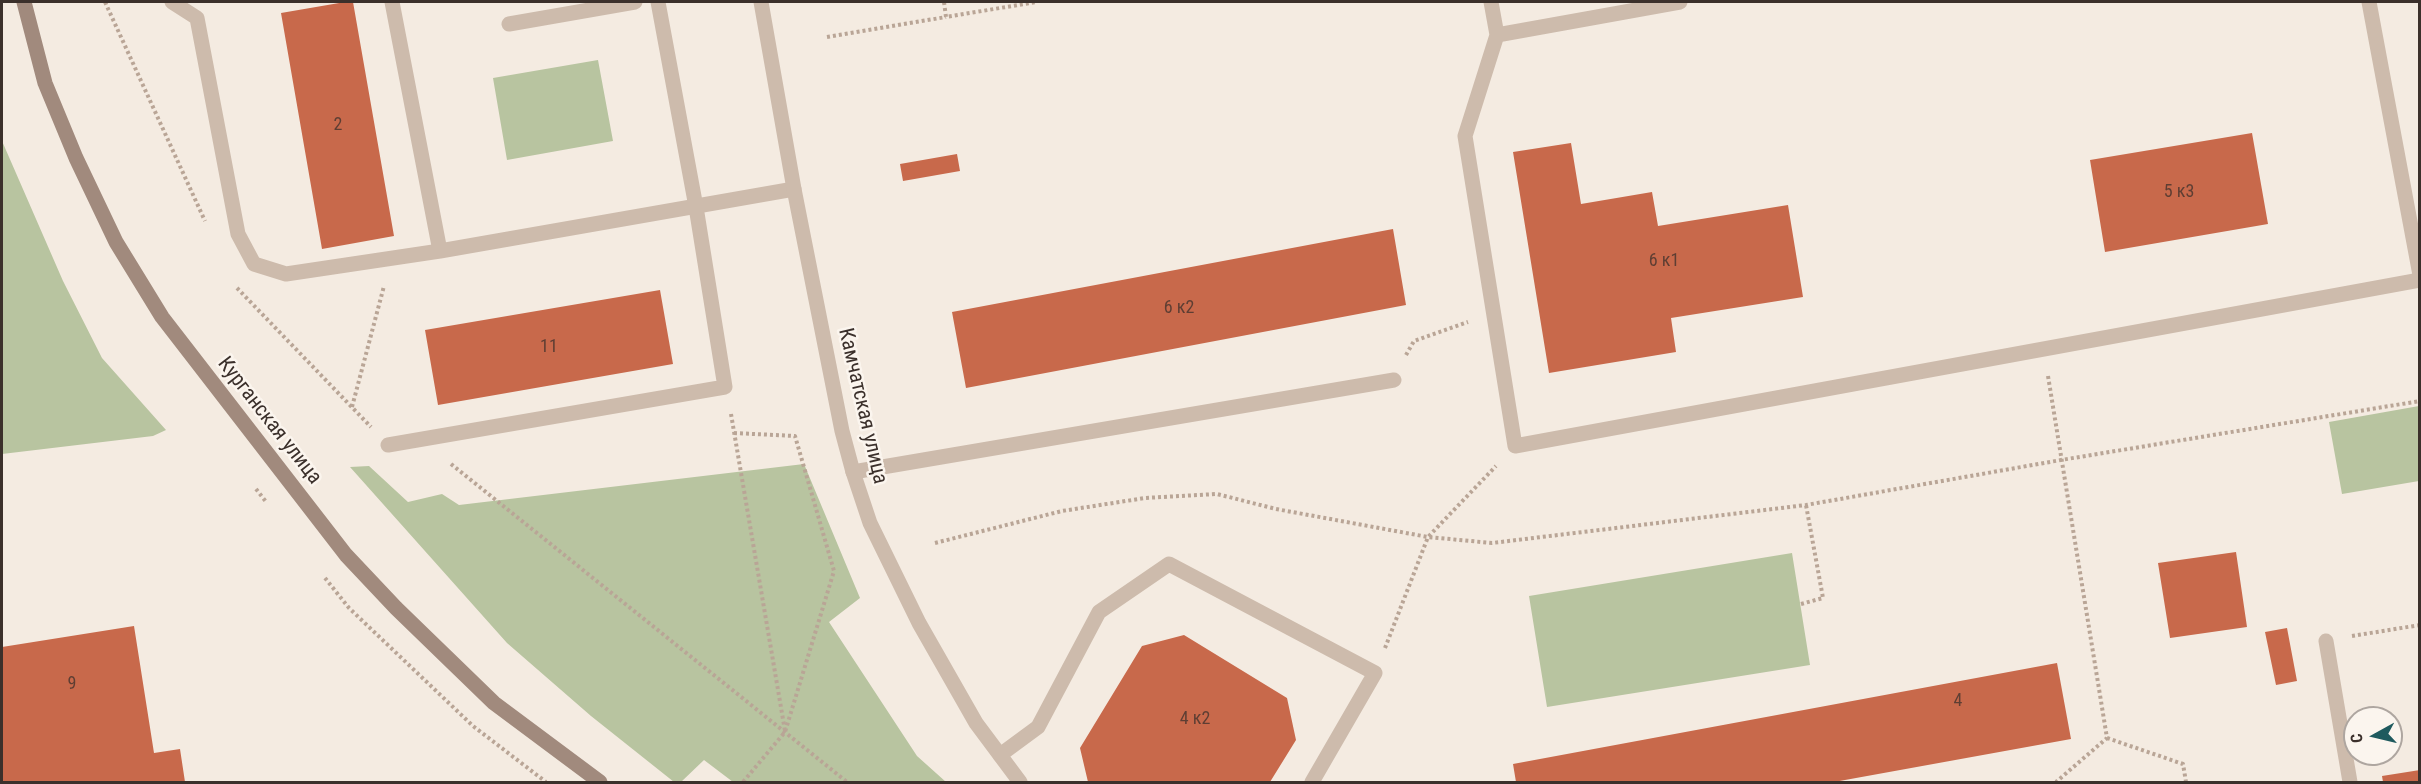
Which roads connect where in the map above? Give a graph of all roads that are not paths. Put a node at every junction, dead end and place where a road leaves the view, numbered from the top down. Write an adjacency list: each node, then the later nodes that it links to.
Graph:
1 (24, 2): 22 (street, Курганская улица)
2 (172, 2): 14 (street)
3 (392, 2): 14 (street)
4 (635, 2): 10 (street)
5 (658, 2): 13 (street)
6 (761, 2): 12 (street, Камчатская улица)
7 (1491, 2): 11 (street)
8 (1680, 2): 11 (street)
9 (2369, 2): 15 (street)
10 (509, 24)
11 (1497, 35): 16 (street)
12 (794, 189): 13 (street); 19 (street, Камчатская улица)
13 (696, 207): 14 (street); 18 (street)
14 (440, 251)
15 (2420, 275)
16 (2420, 280)
17 (1394, 380): 19 (street)
18 (388, 445)
19 (853, 472): 21 (street, Камчатская улица)
20 (2326, 640): 25 (street)
21 (1000, 755): 23 (street, Камчатская улица); 24 (street)
22 (600, 783)
23 (1020, 783)
24 (1312, 783)
25 (2350, 783)

